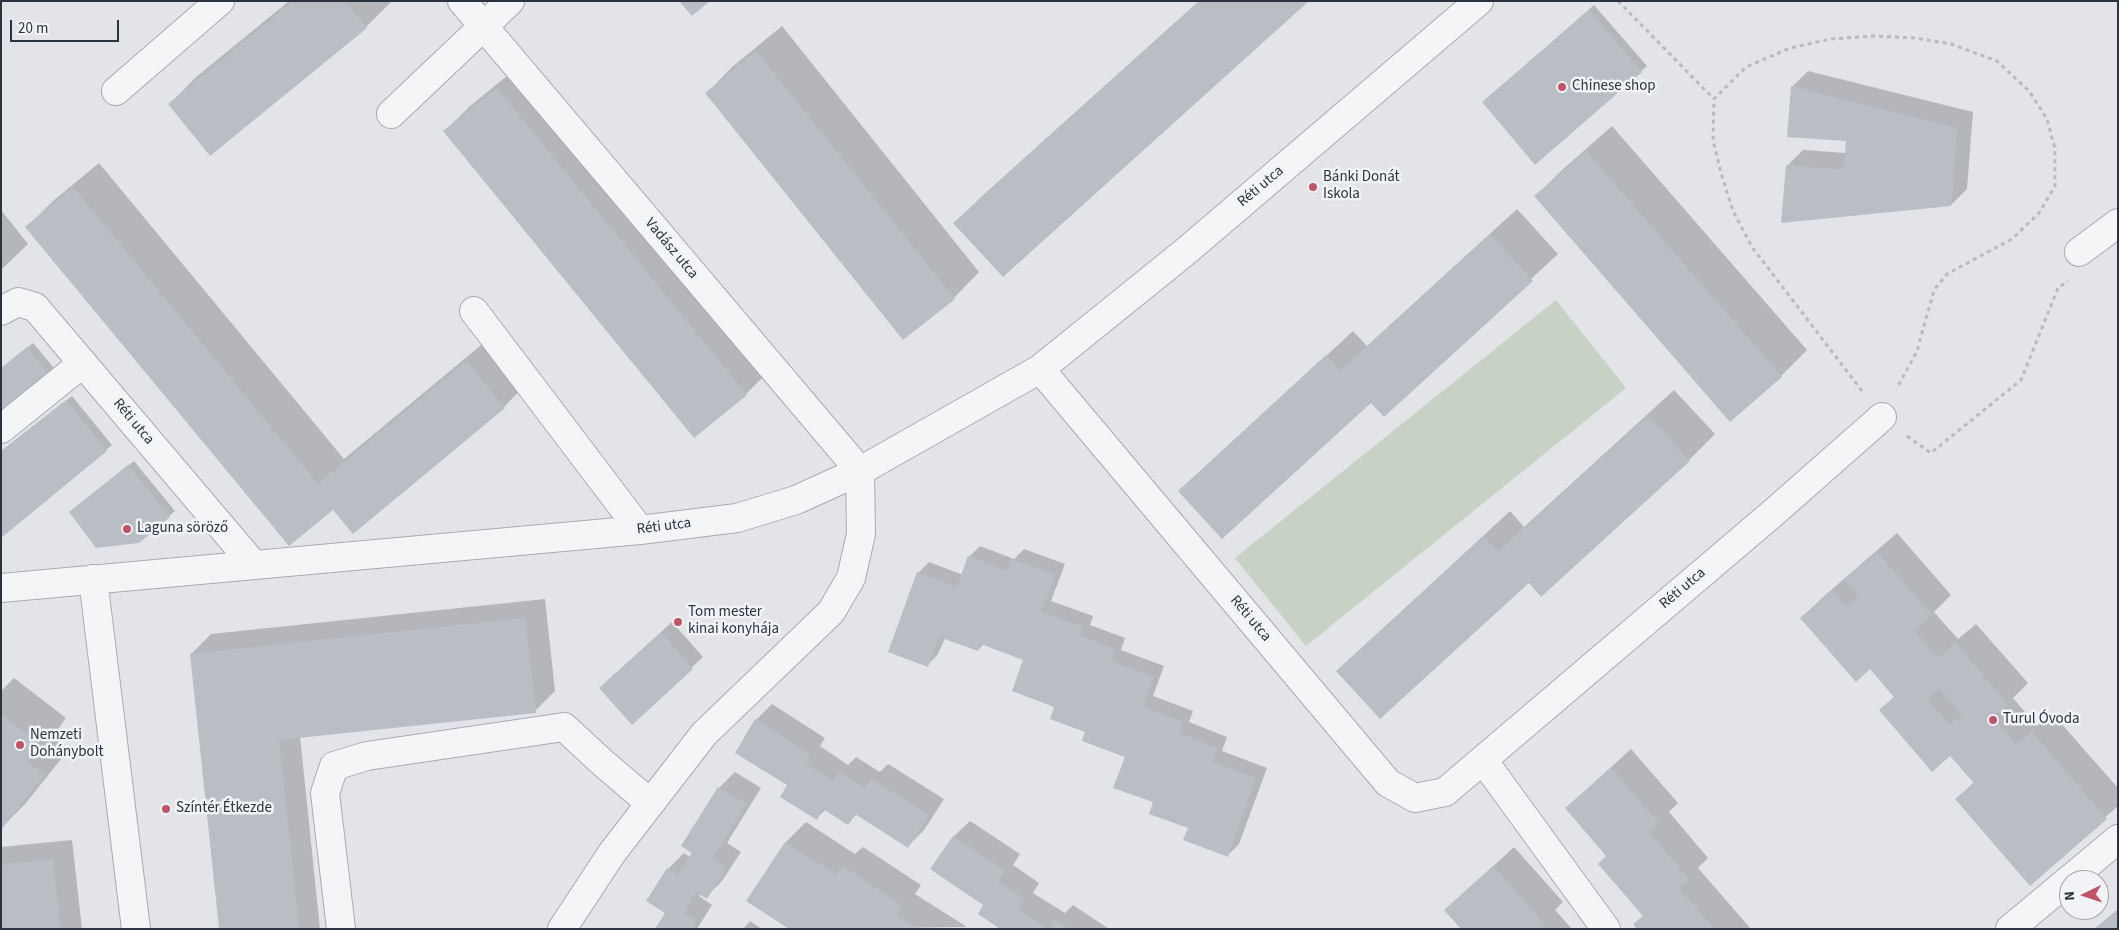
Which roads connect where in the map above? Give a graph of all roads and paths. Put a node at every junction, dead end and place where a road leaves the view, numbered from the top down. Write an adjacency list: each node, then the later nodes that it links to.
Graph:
1 (220, 1): 7 (street)
2 (462, 1): 6 (street, Vadász utca)
3 (510, 1): 6 (street)
4 (1479, 1): 15 (street, Réti utca)
5 (1618, 1): 8 (path)
6 (484, 26): 9 (street); 18 (street, Vadász utca)
7 (116, 91)
8 (1714, 99): 16 (path); 16 (path)
9 (391, 114)
10 (2118, 222): 11 (street)
11 (2079, 252): 16 (path)
12 (1, 311): 14 (street, Réti utca)
13 (474, 311): 19 (street)
14 (83, 363): 17 (street); 20 (street, Réti utca)
15 (1040, 369): 18 (street, Réti utca); 23 (street, Réti utca)
16 (1882, 417): 23 (street, Réti utca)
17 (1, 428)
18 (860, 471): 19 (street, Réti utca); 24 (street)
19 (640, 530): 20 (street, Réti utca)
20 (254, 566): 21 (street, Réti utca)
21 (93, 579): 22 (street, Réti utca); 26 (street)
22 (1, 588)
23 (1483, 760): 29 (street)
24 (650, 802): 27 (street); 28 (street)
25 (2118, 839): 30 (street)
26 (136, 929)
27 (341, 929)
28 (562, 929)
29 (1606, 929)
30 (2010, 929)

